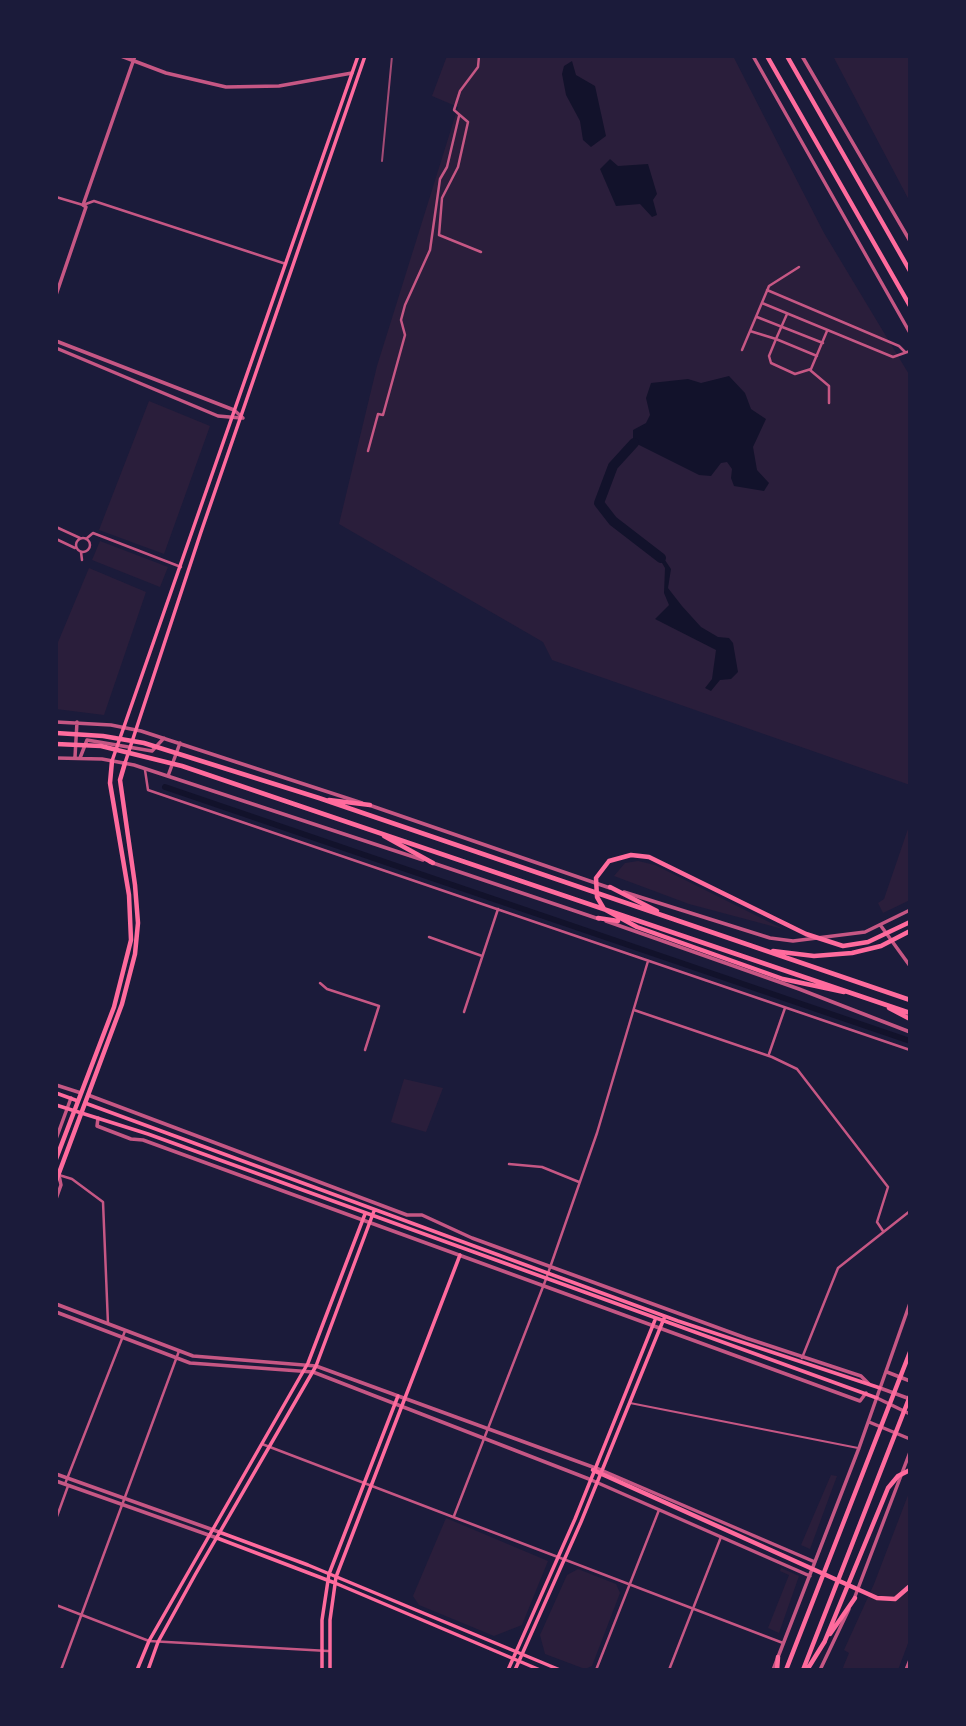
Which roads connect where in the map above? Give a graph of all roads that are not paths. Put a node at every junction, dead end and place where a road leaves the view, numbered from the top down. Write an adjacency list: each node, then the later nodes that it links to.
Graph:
1 (121, 56): 9 (street)
2 (358, 56): 10 (main road)
3 (365, 56): 40 (main road)
4 (479, 56): 11 (street)
5 (753, 56): 28 (street)
6 (767, 56): 22 (main road)
7 (787, 56): 18 (main road)
8 (802, 56): 14 (street)
9 (134, 58): 10 (street); 13 (street)
10 (352, 73): 16 (main road)
11 (459, 116): 15 (street); 42 (street)
12 (56, 197): 13 (street)
13 (83, 205): 16 (street); 20 (street)
14 (910, 241)
15 (481, 252)
16 (286, 265): 39 (main road)
17 (799, 267): 19 (street)
18 (910, 271)
19 (767, 290): 21 (street); 35 (street)
20 (56, 295)
21 (762, 303): 23 (street); 24 (street)
22 (910, 306)
23 (787, 314): 25 (street); 27 (street)
24 (756, 316): 25 (street); 26 (street)
25 (780, 326): 29 (street); 31 (street)
26 (750, 331): 29 (street); 33 (street)
27 (828, 331): 31 (street); 35 (street)
28 (910, 333)
29 (776, 339): 36 (street); 37 (street)
30 (56, 341): 39 (street)
31 (822, 343): 36 (street)
32 (56, 348): 41 (street)
33 (742, 350)
34 (910, 351): 35 (street)
35 (905, 352)
36 (817, 356): 37 (street)
37 (810, 370): 38 (street)
38 (828, 403)
39 (234, 410): 40 (street); 41 (main road)
40 (243, 418): 41 (street); 54 (main road)
41 (231, 419): 50 (main road)
42 (368, 451)
43 (56, 528): 44 (street)
44 (80, 538): 46 (street); 47 (street)
45 (56, 539): 47 (street)
46 (86, 539): 48 (street); 50 (street)
47 (76, 548): 48 (street)
48 (81, 552): 49 (street)
49 (82, 559)
50 (181, 568): 53 (main road)
51 (56, 722): 52 (street)
52 (77, 722): 53 (street); 61 (street)
53 (124, 728): 54 (street); 57 (main road)
54 (135, 730): 56 (street); 60 (main road)
55 (56, 733): 68 (main road)
56 (164, 738): 58 (street); 60 (street)
57 (119, 743): 60 (street); 63 (street); 64 (main road)
58 (180, 743): 67 (street); 69 (street)
59 (56, 744): 70 (main road)
60 (130, 746): 65 (main road)
61 (75, 757): 62 (street); 63 (street)
62 (56, 758)
63 (80, 758): 64 (street)
64 (113, 761): 65 (street); 101 (main road)
65 (125, 763): 66 (street); 102 (main road)
66 (144, 768): 67 (street); 73 (street)
67 (168, 776): 71 (street)
68 (319, 798): 69 (main road); 76 (main road)
69 (370, 805): 72 (street)
70 (374, 831): 71 (main road); 78 (main road)
71 (433, 863): 75 (street)
72 (610, 887): 76 (main road); 79 (street)
73 (498, 909): 83 (street); 84 (street)
74 (910, 909): 79 (street)
75 (598, 918): 78 (main road); 95 (street)
76 (674, 920): 82 (main road)
77 (910, 922): 87 (main road)
78 (654, 925): 87 (main road)
79 (881, 926): 85 (street)
80 (910, 930): 82 (main road)
81 (429, 937): 83 (street)
82 (758, 948): 89 (main road)
83 (482, 956): 92 (street)
84 (648, 961): 90 (street); 91 (street)
85 (910, 966)
86 (320, 983): 96 (street)
87 (858, 994): 88 (main road)
88 (872, 999): 93 (main road); 94 (main road)
89 (910, 1000)
90 (785, 1008): 97 (street); 98 (street)
91 (634, 1010): 98 (street); 116 (street)
92 (464, 1012)
93 (910, 1013)
94 (910, 1019)
95 (910, 1032)
96 (365, 1050)
97 (910, 1050)
98 (768, 1055): 125 (street)
99 (56, 1085): 101 (street)
100 (56, 1093): 103 (main road)
101 (81, 1093): 102 (street); 104 (main road)
102 (88, 1095): 105 (main road); 127 (street)
103 (71, 1098): 104 (main road); 107 (street)
104 (78, 1101): 105 (main road); 108 (main road)
105 (86, 1104): 109 (main road); 118 (main road)
106 (56, 1105): 107 (main road)
107 (68, 1108): 108 (main road); 111 (street)
108 (74, 1110): 109 (main road); 112 (main road)
109 (83, 1113): 110 (main road); 114 (main road)
110 (98, 1118): 121 (main road); 123 (street)
111 (56, 1139)
112 (56, 1159)
113 (509, 1164): 116 (street)
114 (59, 1175): 115 (main road); 117 (street); 137 (street)
115 (56, 1181)
116 (579, 1182): 127 (street)
117 (56, 1199)
118 (367, 1209): 119 (main road); 121 (main road)
119 (374, 1211): 122 (main road); 128 (main road)
120 (910, 1211): 125 (street)
121 (365, 1214): 122 (main road); 123 (main road)
122 (372, 1216): 124 (main road); 129 (main road)
123 (363, 1220): 124 (street); 146 (main road)
124 (370, 1222): 126 (street); 147 (main road)
125 (883, 1231): 143 (street)
126 (460, 1255): 130 (street); 158 (main road)
127 (551, 1267): 128 (street); 143 (street)
128 (548, 1273): 129 (street); 134 (main road)
129 (546, 1279): 130 (street); 136 (main road)
130 (544, 1286): 136 (street); 164 (street)
131 (910, 1303): 149 (street)
132 (56, 1304): 137 (street)
133 (56, 1312): 140 (street)
134 (657, 1313): 135 (main road); 136 (street)
135 (665, 1316): 138 (main road); 145 (main road)
136 (654, 1322): 138 (street); 171 (main road)
137 (108, 1324): 139 (street)
138 (662, 1325): 154 (main road); 154 (street); 160 (main road)
139 (125, 1331): 140 (street); 141 (street)
140 (122, 1338): 144 (street); 175 (street)
141 (179, 1351): 144 (street); 146 (street)
142 (910, 1352): 232 (main road)
143 (804, 1355): 145 (street); 152 (street)
144 (177, 1359): 148 (street); 182 (street)
145 (801, 1361): 152 (main road)
146 (308, 1363): 147 (street); 148 (main road)
147 (316, 1366): 150 (main road); 155 (street)
148 (304, 1369): 150 (street); 167 (main road)
149 (887, 1371): 151 (street); 153 (street)
150 (313, 1372): 159 (street); 168 (main road)
151 (910, 1381)
152 (869, 1384): 153 (main road)
153 (880, 1388): 156 (street); 157 (street)
154 (866, 1393): 156 (main road)
155 (398, 1396): 158 (street); 159 (main road)
156 (877, 1398): 162 (street); 163 (street)
157 (910, 1398): 233 (main road)
158 (406, 1399): 161 (main road); 164 (street)
159 (396, 1403): 161 (street); 179 (main road)
160 (629, 1403): 169 (street); 173 (main road)
161 (403, 1405): 165 (street); 181 (main road)
162 (910, 1414)
163 (869, 1422): 166 (street); 169 (street)
164 (487, 1430): 165 (street); 171 (street)
165 (484, 1436): 176 (street); 185 (street)
166 (910, 1439)
167 (262, 1444): 168 (street); 187 (main road)
168 (270, 1448): 179 (street); 188 (main road)
169 (859, 1448): 195 (street)
170 (910, 1452): 204 (street)
171 (593, 1470): 173 (main road); 176 (main road)
172 (910, 1470): 211 (main road)
173 (600, 1472): 178 (main road); 194 (street); 203 (main road)
174 (56, 1474): 175 (street)
175 (68, 1478): 180 (street); 182 (street)
176 (589, 1479): 178 (street); 192 (main road)
177 (56, 1481): 180 (street)
178 (596, 1482): 184 (street); 193 (main road)
179 (365, 1483): 181 (street); 197 (main road)
180 (67, 1485): 183 (street); 186 (street)
181 (370, 1486): 185 (street); 199 (main road)
182 (124, 1498): 183 (street); 187 (street)
183 (122, 1504): 189 (street); 207 (street)
184 (659, 1510): 190 (street); 202 (street)
185 (454, 1516): 192 (street)
186 (56, 1519)
187 (212, 1530): 188 (street); 189 (main road)
188 (219, 1532): 191 (main road); 197 (main road)
189 (209, 1535): 191 (street); 208 (main road)
190 (721, 1537): 196 (street); 206 (street)
191 (216, 1538): 200 (main road); 209 (main road)
192 (556, 1557): 193 (street); 214 (main road)
193 (563, 1559): 202 (street); 215 (main road)
194 (809, 1559): 195 (street); 196 (street)
195 (815, 1562): 198 (street)
196 (803, 1573): 198 (street)
197 (328, 1574): 199 (main road); 200 (main road)
198 (810, 1576): 210 (street)
199 (336, 1577): 201 (main road); 214 (main road)
200 (327, 1580): 201 (main road); 212 (main road)
201 (335, 1583): 213 (main road); 217 (main road)
202 (628, 1585): 206 (street); 229 (street)
203 (910, 1586)
204 (855, 1598): 211 (main road); 234 (street)
205 (56, 1605): 207 (street)
206 (692, 1609): 210 (street); 230 (street)
207 (82, 1615): 208 (street); 220 (street)
208 (149, 1641): 209 (street); 221 (main road)
209 (159, 1642): 212 (street); 222 (main road)
210 (783, 1643): 216 (street)
211 (824, 1643): 233 (main road)
212 (320, 1651): 213 (street); 223 (main road)
213 (328, 1651): 224 (main road)
214 (514, 1653): 215 (main road); 217 (main road)
215 (519, 1656): 219 (main road); 228 (main road)
216 (778, 1657): 231 (main road)
217 (512, 1660): 219 (main road); 225 (main road)
218 (910, 1660): 235 (street)
219 (517, 1662): 226 (main road); 227 (main road)
220 (61, 1670)
221 (137, 1670)
222 (148, 1670)
223 (322, 1670)
224 (330, 1670)
225 (508, 1670)
226 (515, 1670)
227 (540, 1670)
228 (560, 1670)
229 (596, 1670)
230 (669, 1670)
231 (775, 1670)
232 (786, 1670)
233 (805, 1670)
234 (820, 1670)
235 (906, 1670)

